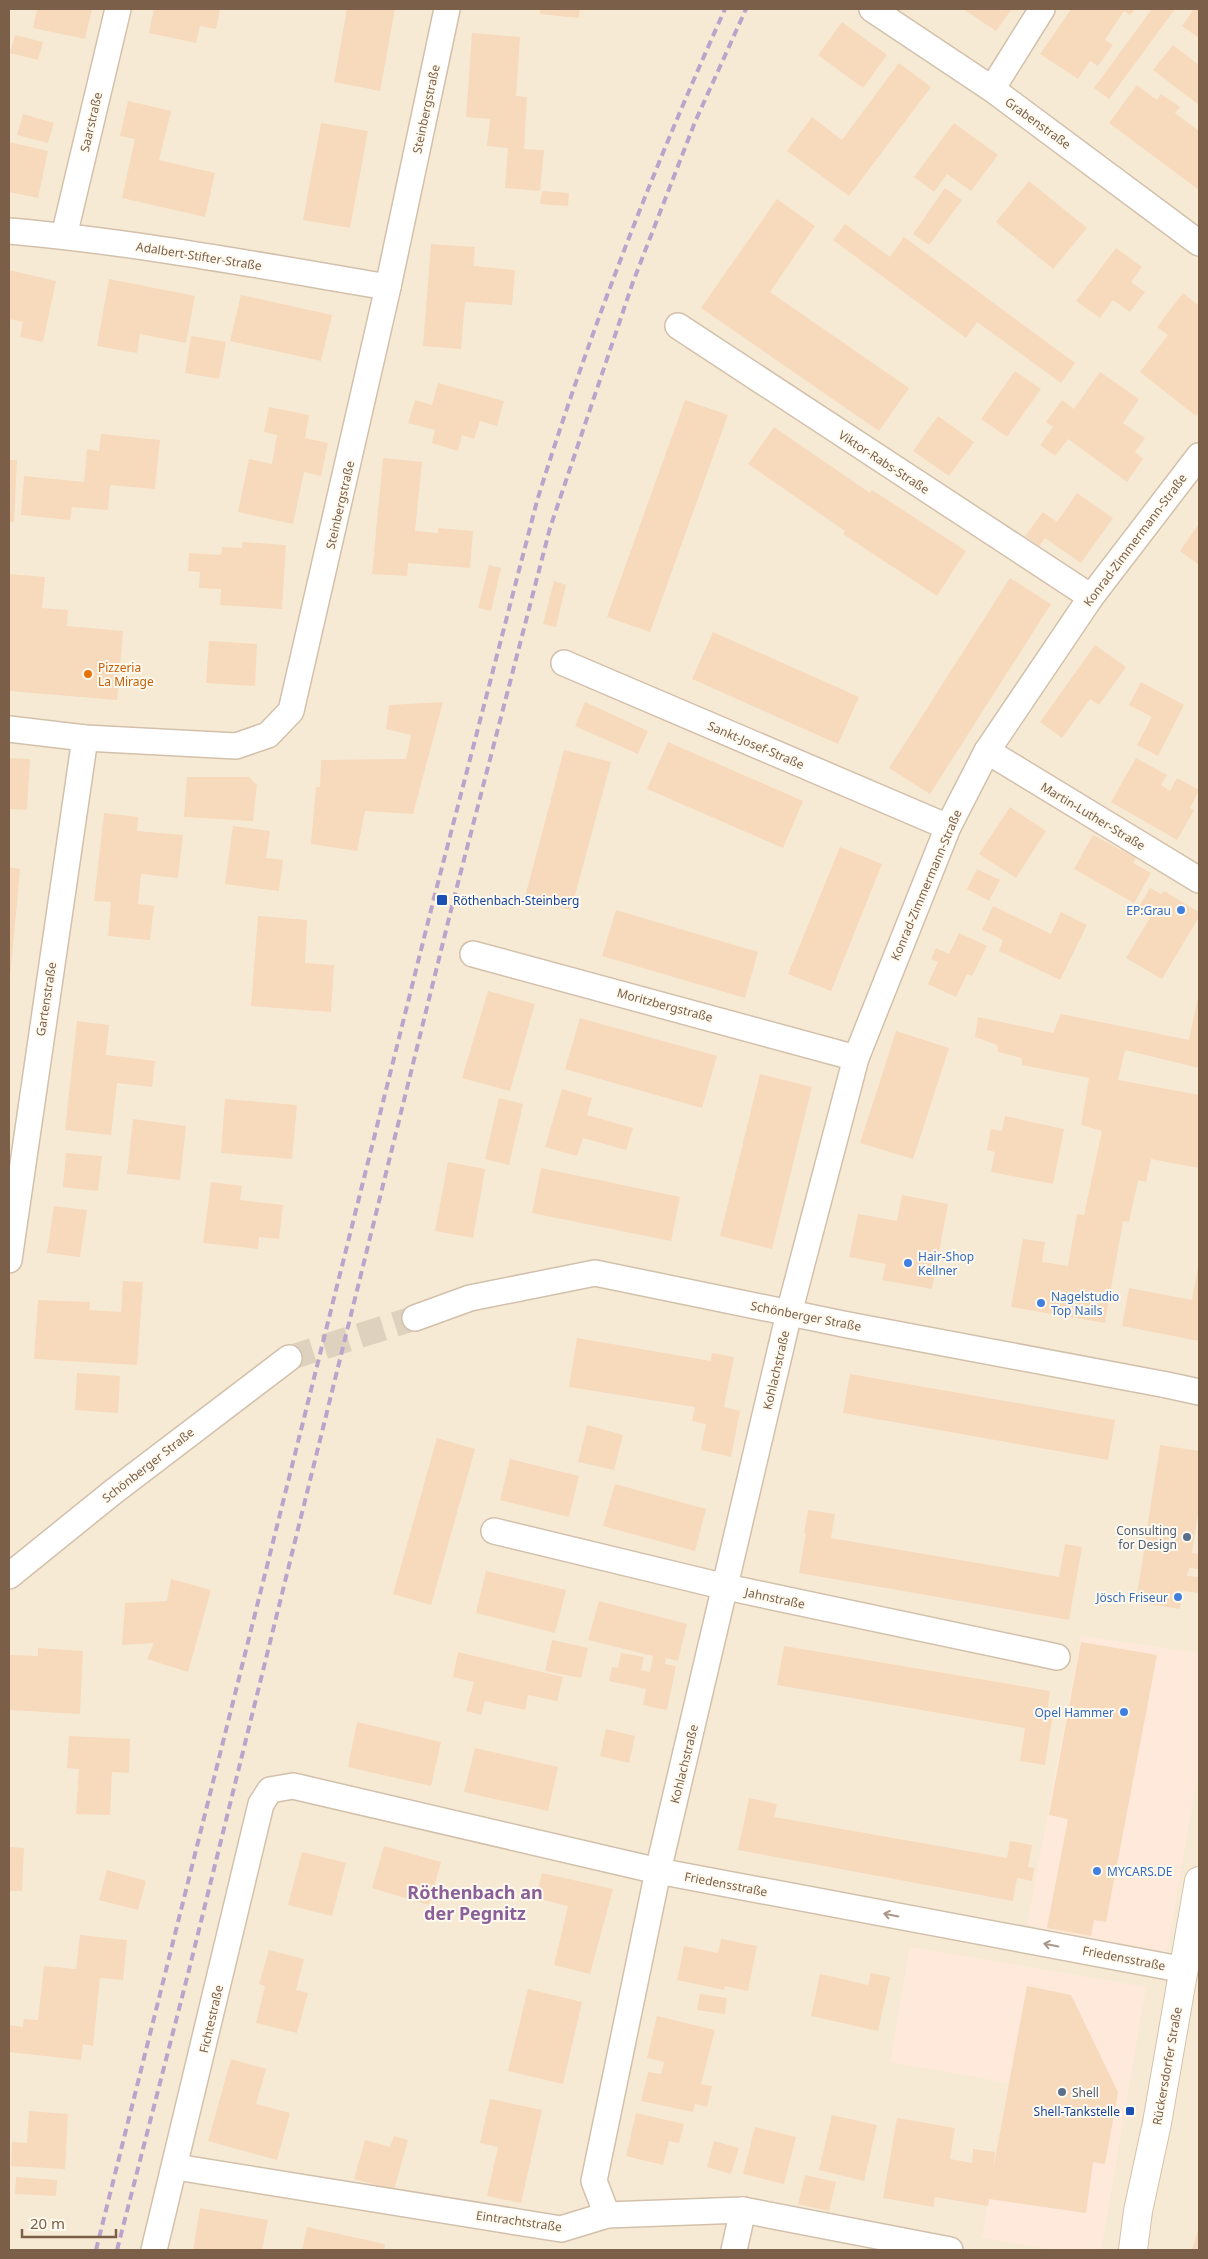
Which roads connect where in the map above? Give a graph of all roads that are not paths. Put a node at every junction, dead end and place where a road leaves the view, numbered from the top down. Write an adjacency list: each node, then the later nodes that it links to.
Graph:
1 (118, 9): 7 (street, Saarstraße)
2 (447, 9): 9 (street, Steinbergstraße)
3 (872, 9): 5 (street, Grabenstraße)
4 (1042, 9): 5 (street)
5 (992, 89): 8 (street, Grabenstraße)
6 (9, 231): 7 (street, Adalbert-Stifter-Straße)
7 (64, 236): 9 (street, Adalbert-Stifter-Straße)
8 (1199, 242)
9 (388, 287): 15 (street, Steinbergstraße)
10 (678, 326): 12 (street, Viktor-Rabs-Straße)
11 (1199, 456): 12 (street, Konrad-Zimmermann-Straße)
12 (1091, 597): 16 (street, Konrad-Zimmermann-Straße)
13 (564, 663): 17 (street, Sankt-Josef-Straße)
14 (9, 729): 15 (street, Steinbergstraße)
15 (86, 738): 21 (street, Gartenstraße)
16 (987, 751): 17 (street, Konrad-Zimmermann-Straße); 18 (street, Martin-Luther-Straße)
17 (948, 827): 20 (street, Konrad-Zimmermann-Straße)
18 (1199, 880)
19 (473, 954): 20 (street, Moritzbergstraße)
20 (856, 1058): 22 (street, Konrad-Zimmermann-Straße)
21 (9, 1260)
22 (789, 1314): 23 (street, Schönberger Straße); 25 (street, Schönberger Straße); 28 (street, Kohlachstraße)
23 (415, 1318)
24 (289, 1358): 27 (street, Schönberger Straße)
25 (1199, 1392)
26 (494, 1531): 28 (street, Jahnstraße)
27 (9, 1576)
28 (726, 1588): 29 (street, Jahnstraße); 31 (street, Kohlachstraße)
29 (1057, 1657)
30 (270, 1790): 31 (street, Friedensstraße); 34 (street, Fichtestraße)
31 (658, 1871): 33 (street, Friedensstraße, one-way to 31); 36 (street, Kohlachstraße)
32 (1198, 1892): 33 (main road, Rückersdorfer Straße)
33 (1185, 1970): 40 (main road, Rückersdorfer Straße)
34 (176, 2167): 36 (street, Eintrachtstraße); 37 (street, Fichtestraße)
35 (743, 2210): 36 (street, Eintrachtstraße); 38 (street); 39 (street, Eintrachtstraße)
36 (607, 2215)
37 (154, 2250)
38 (734, 2250)
39 (950, 2250)
40 (1133, 2250)

